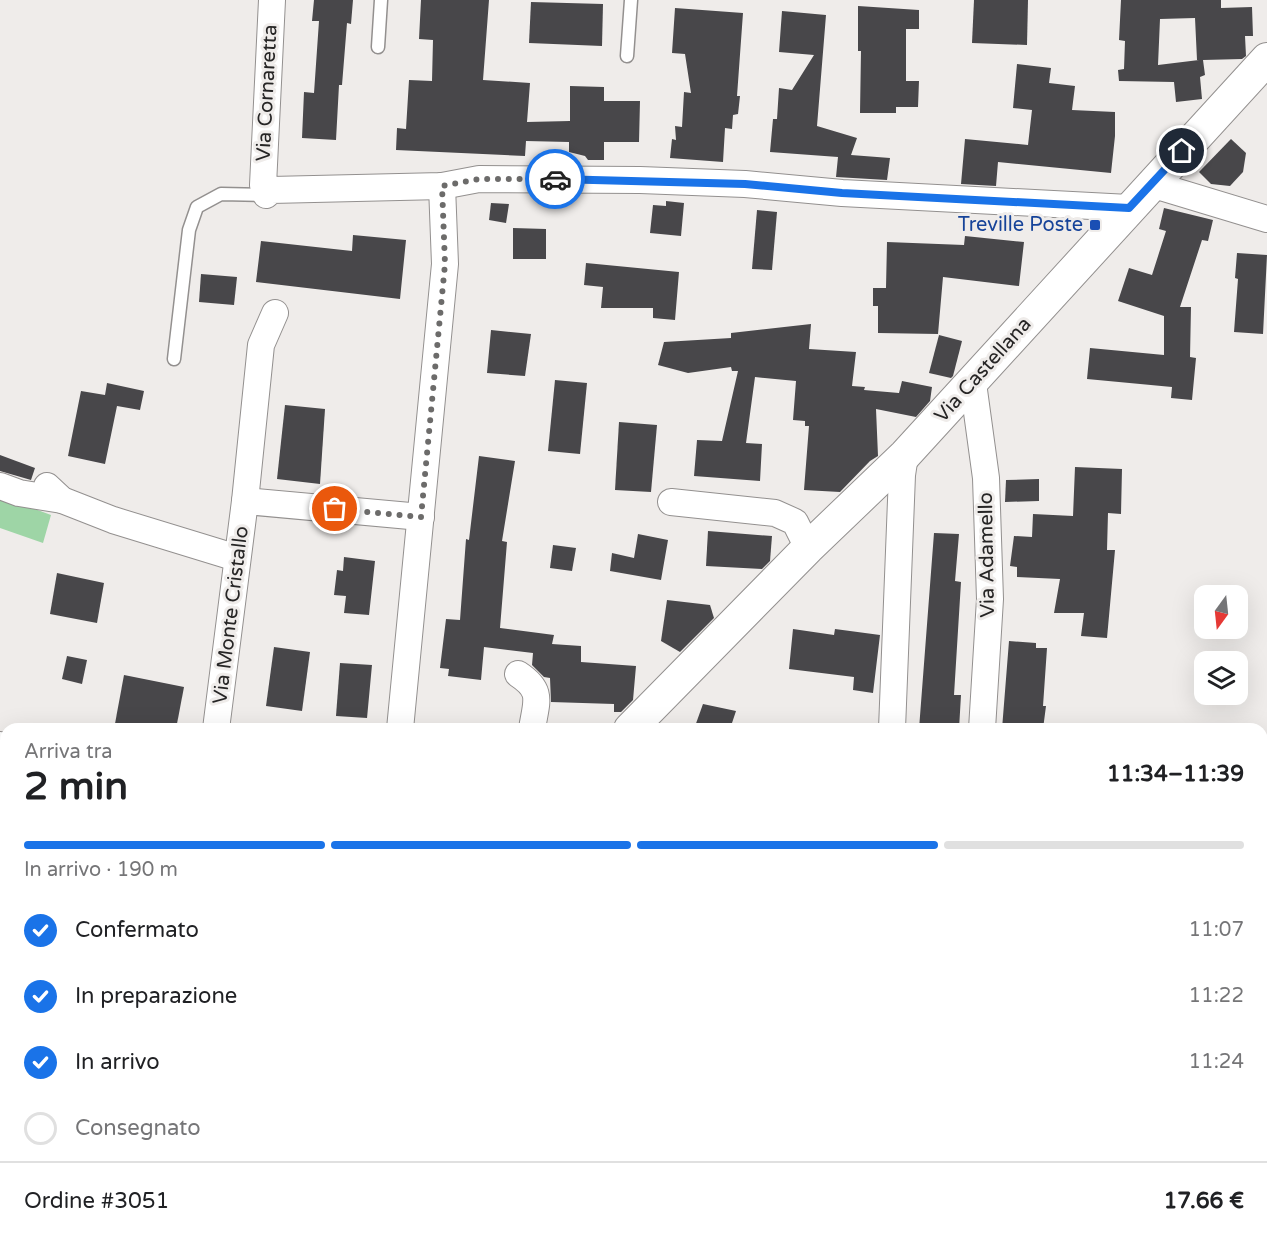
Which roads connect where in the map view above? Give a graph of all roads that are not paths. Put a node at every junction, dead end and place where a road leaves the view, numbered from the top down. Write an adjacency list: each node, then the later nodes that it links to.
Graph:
1 (272, 0): 9 (street, Via Cornaretta)
2 (381, 0): 4 (lane)
3 (631, 0): 5 (lane)
4 (378, 47)
5 (627, 56)
6 (1267, 59): 7 (street, Via Castellana)
7 (1151, 184): 10 (street, Via Castellana); 11 (street)
8 (442, 186): 9 (street); 10 (street); 19 (street)
9 (265, 190): 13 (lane)
10 (1129, 208): 14 (street, Via Castellana)
11 (1267, 219)
12 (275, 313): 17 (street, Via Monte Cristallo)
13 (174, 359)
14 (972, 382): 15 (street, Via Castellana); 28 (street, Via Adamello)
15 (905, 454): 20 (street, Via Castellana); 27 (street)
16 (0, 486): 21 (street)
17 (245, 501): 19 (street, Via Monte Cristallo); 21 (street, Via Monte Cristallo)
18 (671, 502): 20 (street)
19 (421, 517): 24 (street)
20 (808, 548): 26 (street, Via Castellana)
21 (237, 558): 23 (street, Via Monte Cristallo)
22 (518, 674): 25 (street)
23 (217, 723)
24 (401, 723)
25 (533, 723)
26 (636, 723)
27 (892, 723)
28 (982, 723)

